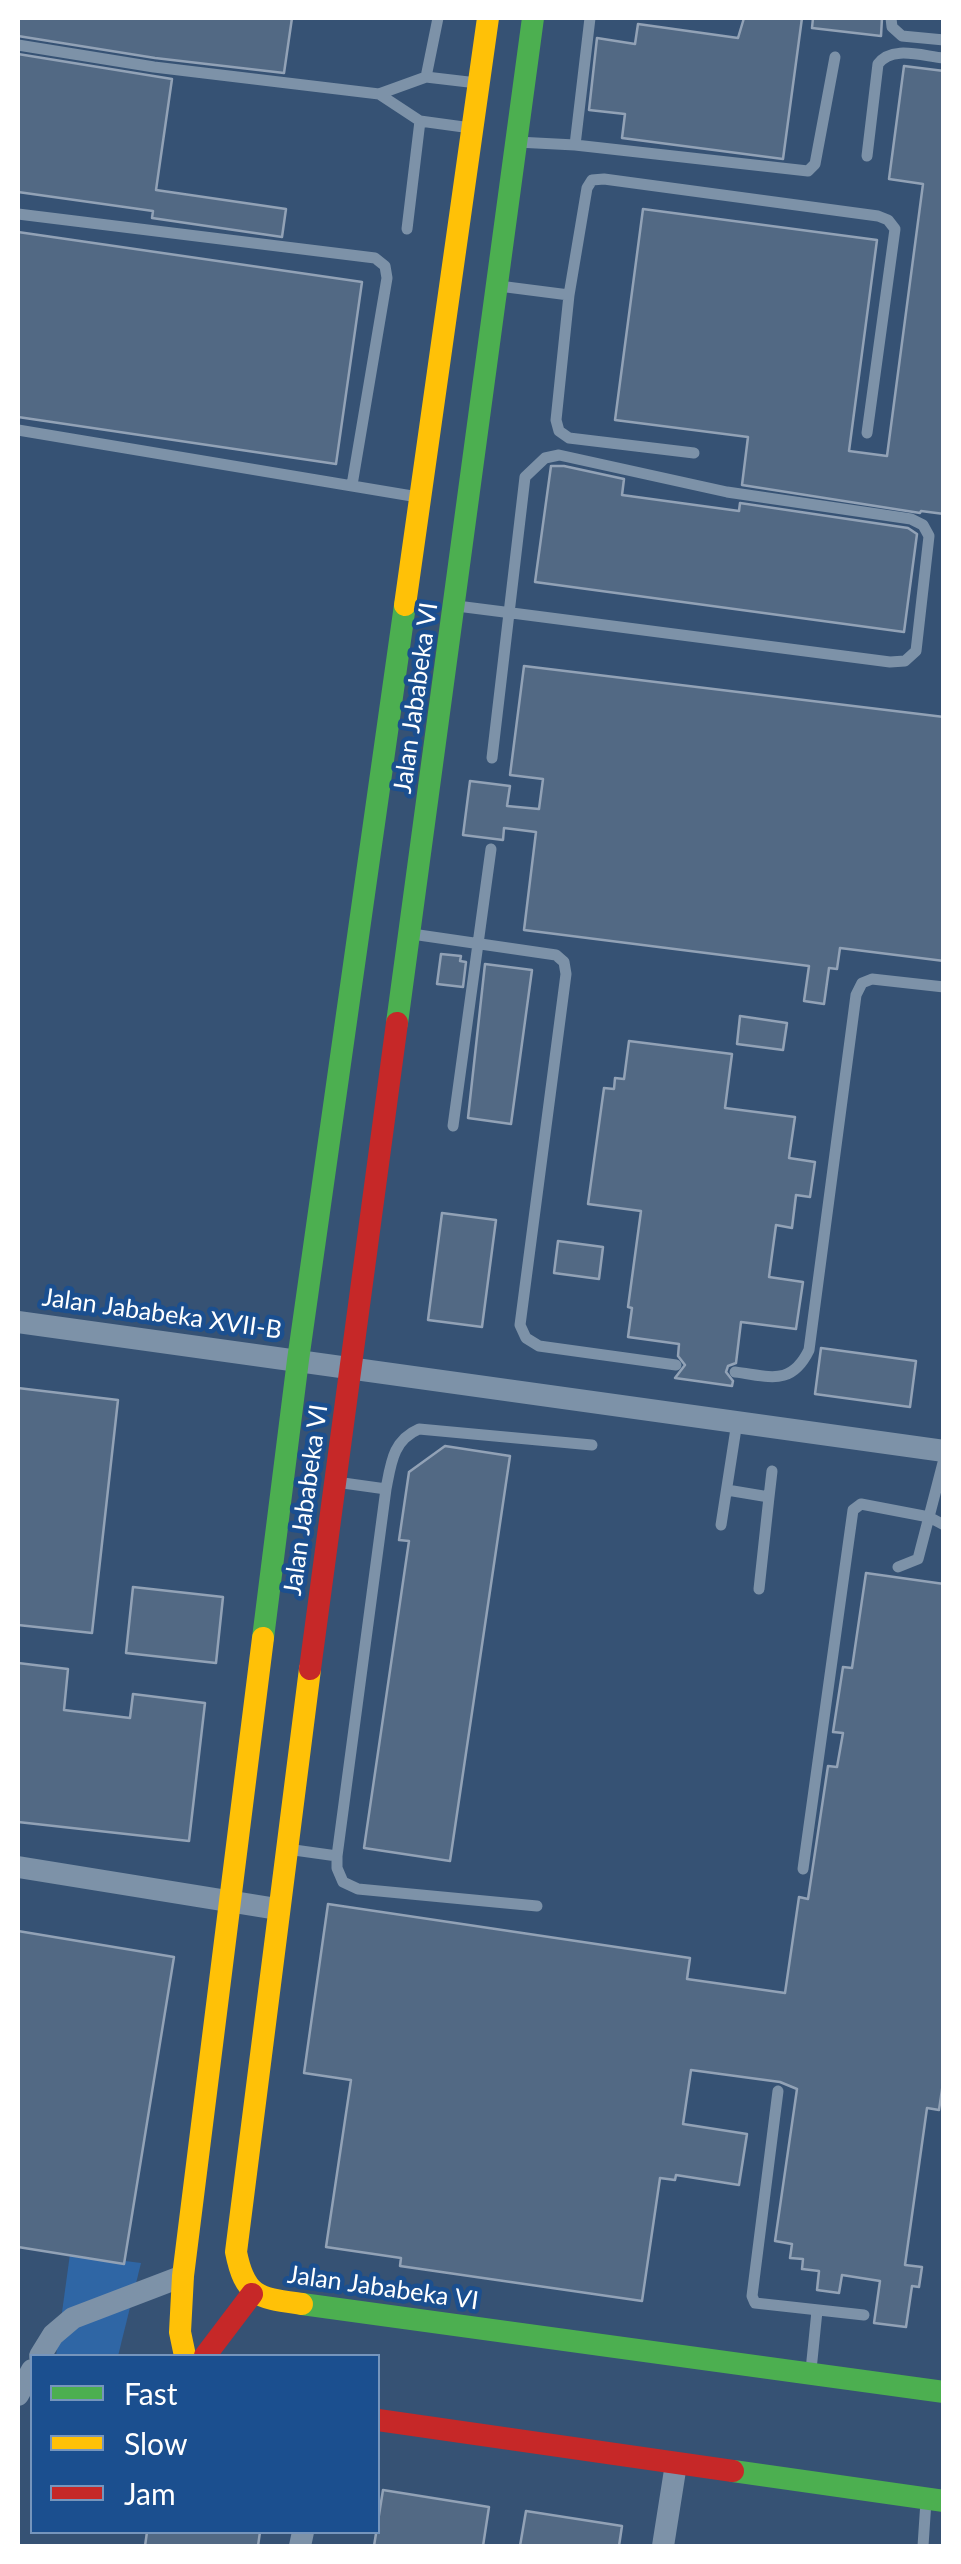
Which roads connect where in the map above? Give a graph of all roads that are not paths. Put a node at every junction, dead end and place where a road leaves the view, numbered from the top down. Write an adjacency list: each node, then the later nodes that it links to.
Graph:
1 (438, 18): 10 (lane)
2 (488, 18): 11 (street, Jalan Jababeka VI)
3 (533, 18): 15 (street, Jalan Jababeka VI)
4 (590, 18): 16 (lane)
5 (891, 18): 6 (lane)
6 (944, 40)
7 (18, 45): 12 (lane)
8 (836, 58): 16 (lane)
9 (944, 58): 17 (lane)
10 (426, 77): 11 (lane); 12 (lane)
11 (479, 84): 14 (street, Jalan Jababeka VI)
12 (380, 94): 13 (lane)
13 (420, 121): 14 (lane); 19 (lane)
14 (472, 128): 26 (street, Jalan Jababeka VI)
15 (516, 142): 16 (lane); 20 (street, Jalan Jababeka VI)
16 (575, 145)
17 (866, 156)
18 (18, 214): 25 (lane)
19 (407, 228)
20 (497, 286): 21 (lane); 27 (street, Jalan Jababeka VI)
21 (569, 295): 23 (lane); 24 (lane)
22 (18, 430): 25 (lane)
23 (867, 433)
24 (694, 454)
25 (352, 486): 26 (lane)
26 (422, 498): 36 (street, Jalan Jababeka VI)
27 (456, 606): 28 (lane); 31 (street, Jalan Jababeka VI)
28 (512, 613): 28 (lane); 29 (lane)
29 (492, 758)
30 (491, 849): 32 (lane)
31 (412, 934): 32 (lane); 38 (street, Jalan Jababeka VI)
32 (477, 942): 34 (lane); 37 (lane)
33 (944, 988): 39 (lane)
34 (454, 1126)
35 (18, 1322): 36 (street, Jalan Jababeka XVII-B)
36 (298, 1360): 38 (street, Jalan Jababeka XVII-B); 58 (street, Jalan Jababeka VI)
37 (676, 1365)
38 (352, 1368): 40 (street, Jalan Jababeka XVII-B); 45 (street, Jalan Jababeka VI)
39 (735, 1372)
40 (737, 1422): 42 (street, Jalan Jababeka XVII-B); 47 (lane)
41 (592, 1445): 46 (lane)
42 (944, 1451)
43 (944, 1459): 49 (lane)
44 (772, 1471): 48 (lane)
45 (336, 1482): 46 (lane); 54 (street, Jalan Jababeka VI)
46 (386, 1489): 55 (lane)
47 (727, 1490): 48 (lane); 50 (lane)
48 (769, 1497): 53 (lane)
49 (929, 1517): 51 (lane); 52 (lane); 57 (lane)
50 (722, 1525)
51 (944, 1525)
52 (898, 1567)
53 (758, 1589)
54 (287, 1849): 55 (lane); 60 (street, Jalan Jababeka VI)
55 (337, 1856): 59 (lane)
56 (18, 1867): 58 (street)
57 (803, 1869)
58 (232, 1902): 60 (street); 62 (street, Jalan Jababeka VI)
59 (537, 1906)
60 (278, 1909): 63 (street, Jalan Jababeka VI)
61 (778, 2091): 64 (lane)
62 (183, 2276): 66 (street); 67 (street, Jalan Jababeka VI)
63 (252, 2294): 68 (street); 69 (street, Jalan Jababeka VI)
64 (817, 2311): 65 (lane); 69 (lane)
65 (864, 2316)
66 (41, 2354)
67 (185, 2354)
68 (207, 2354)
69 (810, 2374): 70 (street, Jalan Jababeka VI)
70 (944, 2392)
71 (380, 2420): 72 (street)
72 (676, 2464): 73 (street); 74 (street)
73 (935, 2500): 75 (lane)
74 (663, 2546)
75 (923, 2546)

